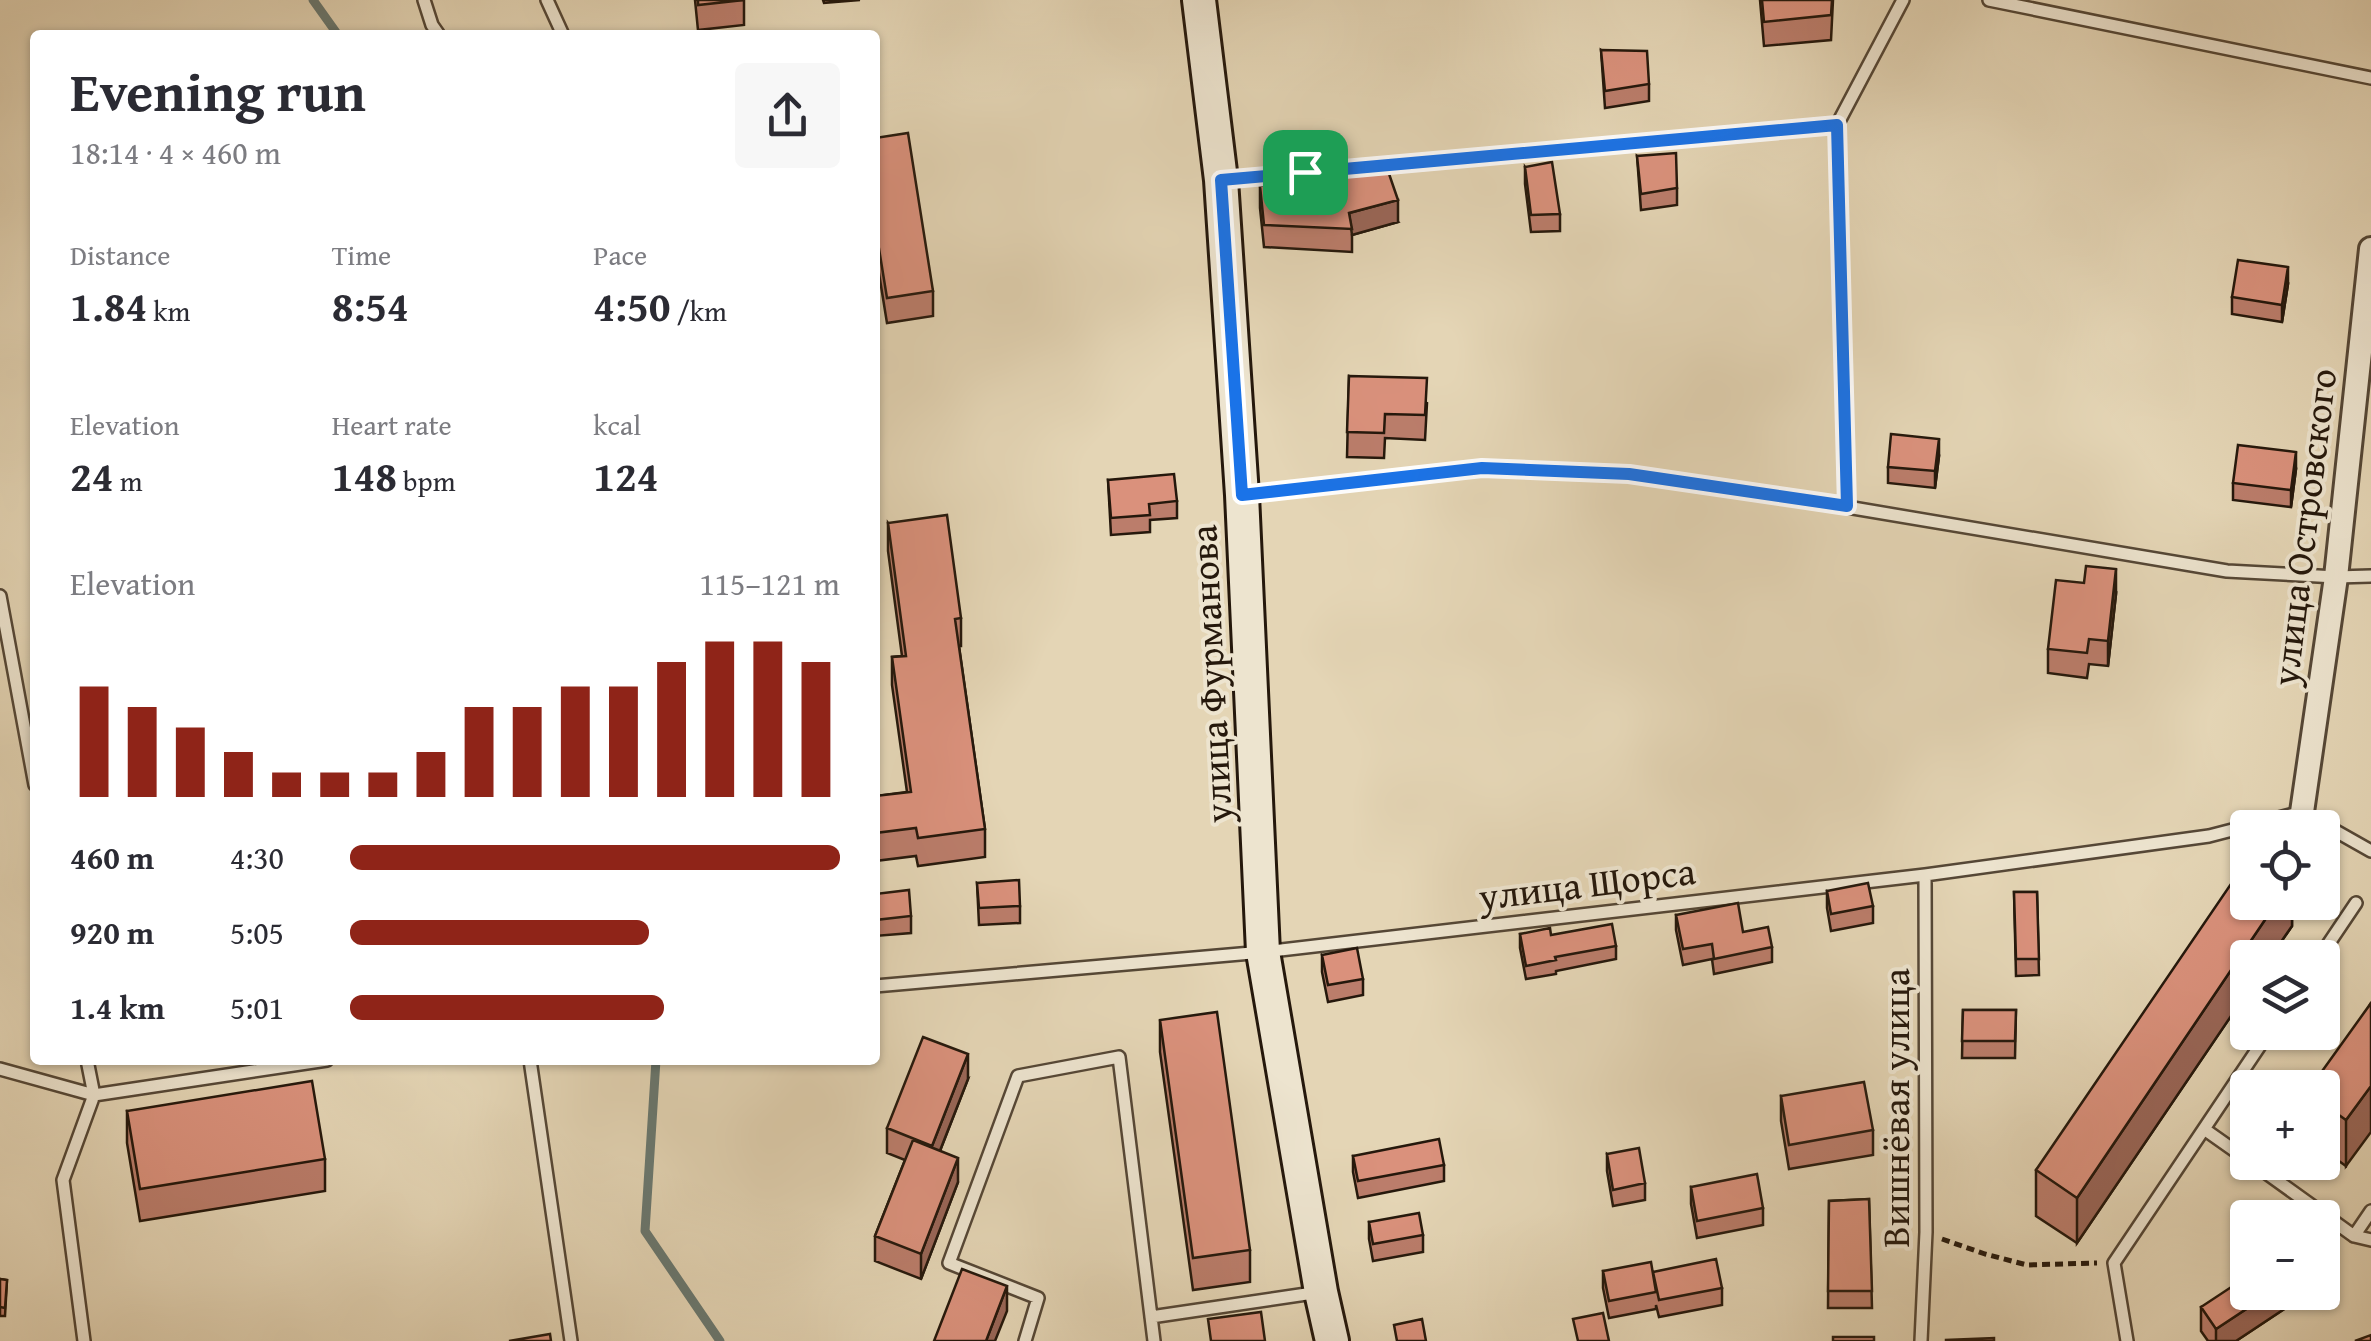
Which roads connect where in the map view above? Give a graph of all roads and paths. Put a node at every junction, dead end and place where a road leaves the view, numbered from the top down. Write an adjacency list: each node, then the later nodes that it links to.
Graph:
1 (424, 0): 6 (lane)
2 (547, 0): 7 (lane)
3 (1199, 0): 10 (main road, улица Фурманова)
4 (1903, 0): 9 (lane)
5 (1989, 0): 8 (lane)
6 (436, 30)
7 (561, 30)
8 (2371, 78)
9 (1837, 125): 10 (lane); 13 (lane)
10 (1221, 180): 12 (main road, улица Фурманова)
11 (2371, 249): 14 (street, улица Островского)
12 (1242, 495): 13 (lane); 25 (main road, улица Фурманова)
13 (1847, 506): 14 (lane)
14 (2336, 576): 15 (lane); 18 (street, улица Островского)
15 (2371, 576)
16 (0, 596): 17 (lane)
17 (30, 758)
18 (2302, 810)
19 (2230, 830): 22 (lane, улица Щорса)
20 (2340, 834): 21 (lane)
21 (2371, 852)
22 (1925, 875): 25 (lane, улица Щорса); 37 (lane, Вишнёвая улица)
23 (2356, 903): 24 (lane)
24 (2332, 940)
25 (1263, 952): 26 (lane, улица Щорса); 41 (main road, улица Фурманова)
26 (880, 986)
27 (2257, 1050): 33 (lane)
28 (88, 1065): 32 (lane)
29 (295, 1065): 32 (lane)
30 (531, 1065): 44 (lane)
31 (0, 1069): 32 (lane)
32 (94, 1095): 43 (lane)
33 (2204, 1129): 34 (lane); 40 (lane)
34 (2230, 1147)
35 (2276, 1180): 38 (lane)
36 (2371, 1212): 38 (lane)
37 (1926, 1232): 40 (path); 48 (lane, Вишнёвая улица)
38 (2354, 1236): 39 (lane)
39 (2371, 1240)
40 (2114, 1263): 49 (lane)
41 (1320, 1292): 42 (lane); 47 (main road, улица Фурманова)
42 (1151, 1317): 45 (lane); 46 (lane)
43 (84, 1341)
44 (571, 1341)
45 (1025, 1341)
46 (1154, 1341)
47 (1332, 1341)
48 (1920, 1341)
49 (2128, 1341)

